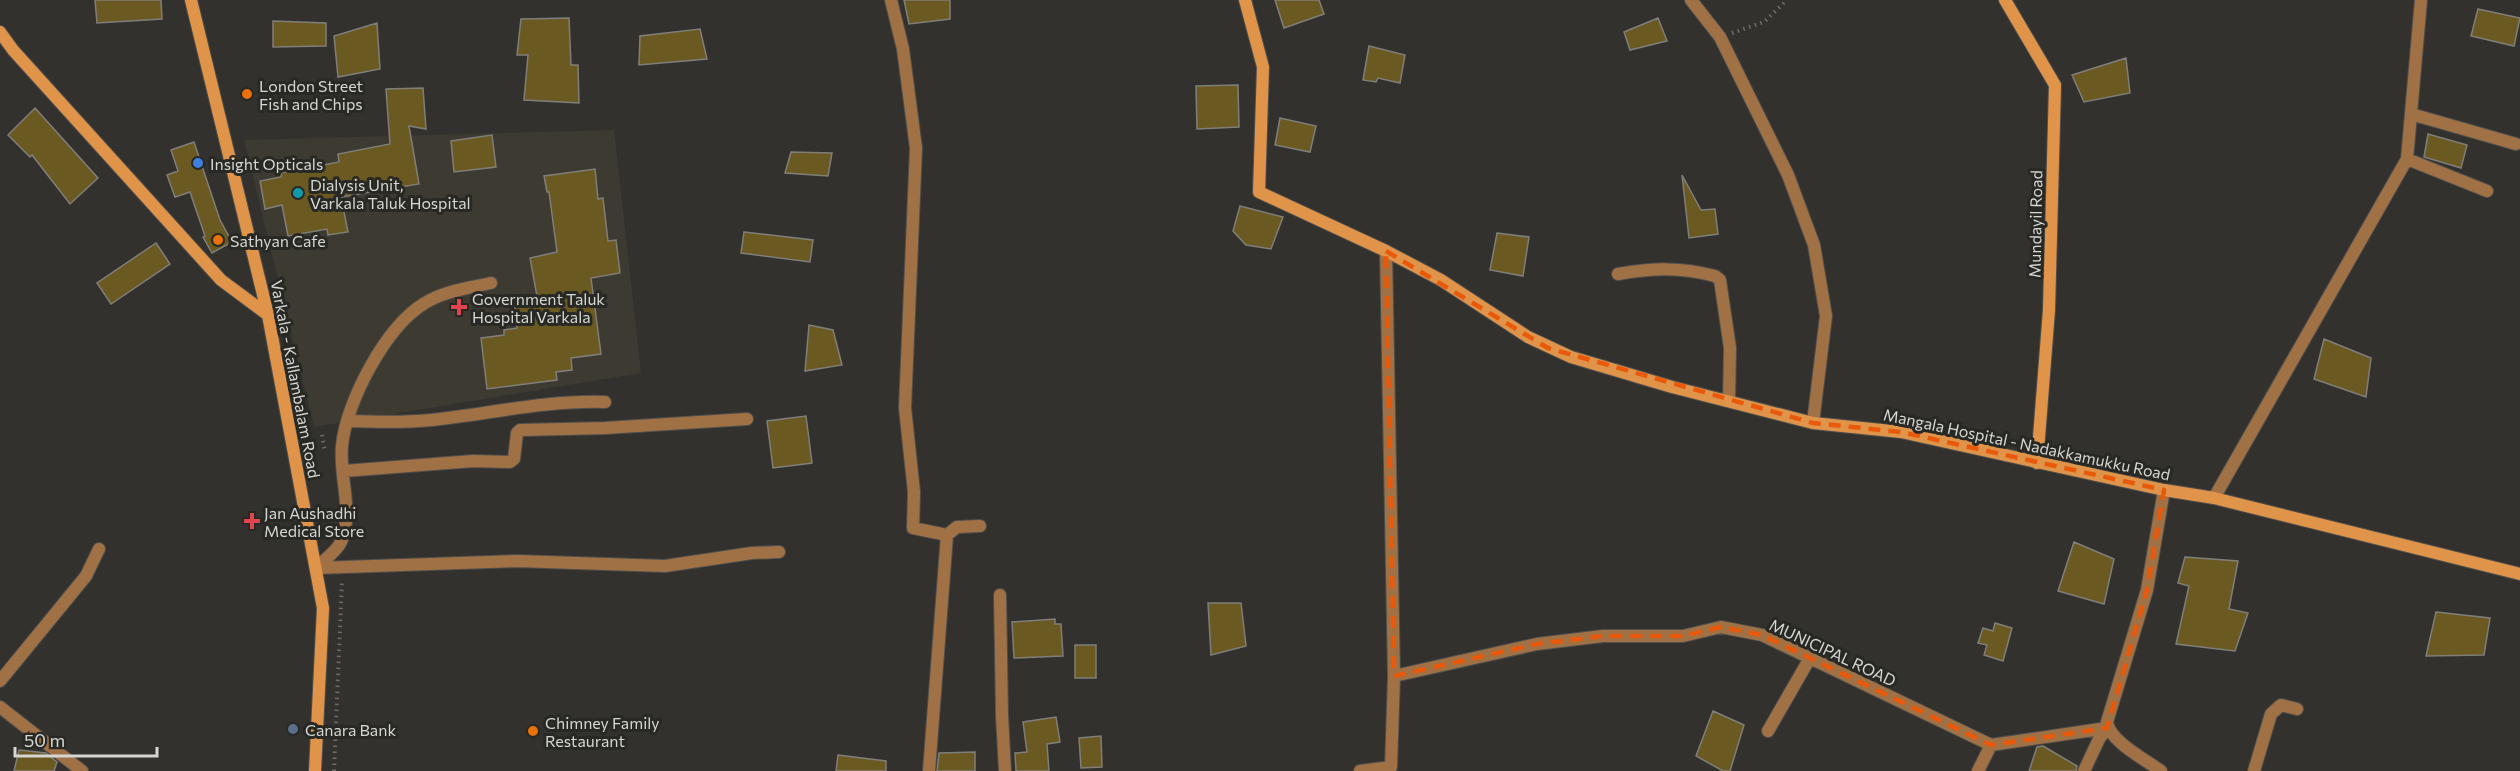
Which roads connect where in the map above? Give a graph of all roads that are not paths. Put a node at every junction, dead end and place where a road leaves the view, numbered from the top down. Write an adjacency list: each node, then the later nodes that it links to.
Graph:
1 (191, 0): 14 (main road, Varkala - Kallambalam Road)
2 (891, 0): 29 (street)
3 (1245, 0): 15 (main road, Mangala Hospital - Nadakkamukku Road)
4 (1691, 0): 23 (street)
5 (2005, 0): 24 (main road, Mundayil Road)
6 (2421, 0): 9 (street)
7 (0, 32): 8 (main road)
8 (4, 43): 18 (main road)
9 (2411, 114): 10 (street); 11 (street)
10 (2516, 144)
11 (2408, 159): 12 (street); 27 (street)
12 (2487, 191)
13 (269, 242): 14 (lane)
14 (251, 247): 18 (main road, Varkala - Kallambalam Road)
15 (1386, 251): 19 (main road, Mangala Hospital - Nadakkamukku Road); 36 (street)
16 (1618, 274): 19 (street)
17 (491, 283): 22 (street)
18 (268, 315): 32 (main road, Varkala - Kallambalam Road)
19 (1729, 401): 23 (main road, Mangala Hospital - Nadakkamukku Road)
20 (605, 402): 22 (street)
21 (747, 419): 25 (street)
22 (348, 421): 25 (street)
23 (1813, 423): 24 (main road, Mangala Hospital - Nadakkamukku Road)
24 (2037, 463): 26 (main road, Mangala Hospital - Nadakkamukku Road)
25 (344, 471): 32 (street)
26 (2164, 490): 27 (main road, Mangala Hospital - Nadakkamukku Road); 40 (street)
27 (2214, 498): 33 (main road, Mangala Hospital - Nadakkamukku Road)
28 (980, 526): 29 (street)
29 (947, 535): 46 (street)
30 (99, 549): 37 (street)
31 (779, 552): 32 (street)
32 (316, 568): 45 (main road, Varkala - Kallambalam Road)
33 (2520, 574)
34 (1000, 595): 47 (street)
35 (1810, 658): 36 (street, MUNICIPAL ROAD); 41 (street); 42 (street, MUNICIPAL ROAD)
36 (1394, 676): 43 (street)
37 (0, 681)
38 (0, 707): 44 (street)
39 (2297, 709): 52 (street)
40 (2108, 728): 42 (street); 50 (street); 51 (street)
41 (1767, 731)
42 (1991, 745): 49 (street)
43 (1391, 769): 48 (street)
44 (82, 771)
45 (315, 771)
46 (928, 771)
47 (1005, 771)
48 (1360, 771)
49 (1978, 771)
50 (2084, 771)
51 (2161, 771)
52 (2254, 771)

